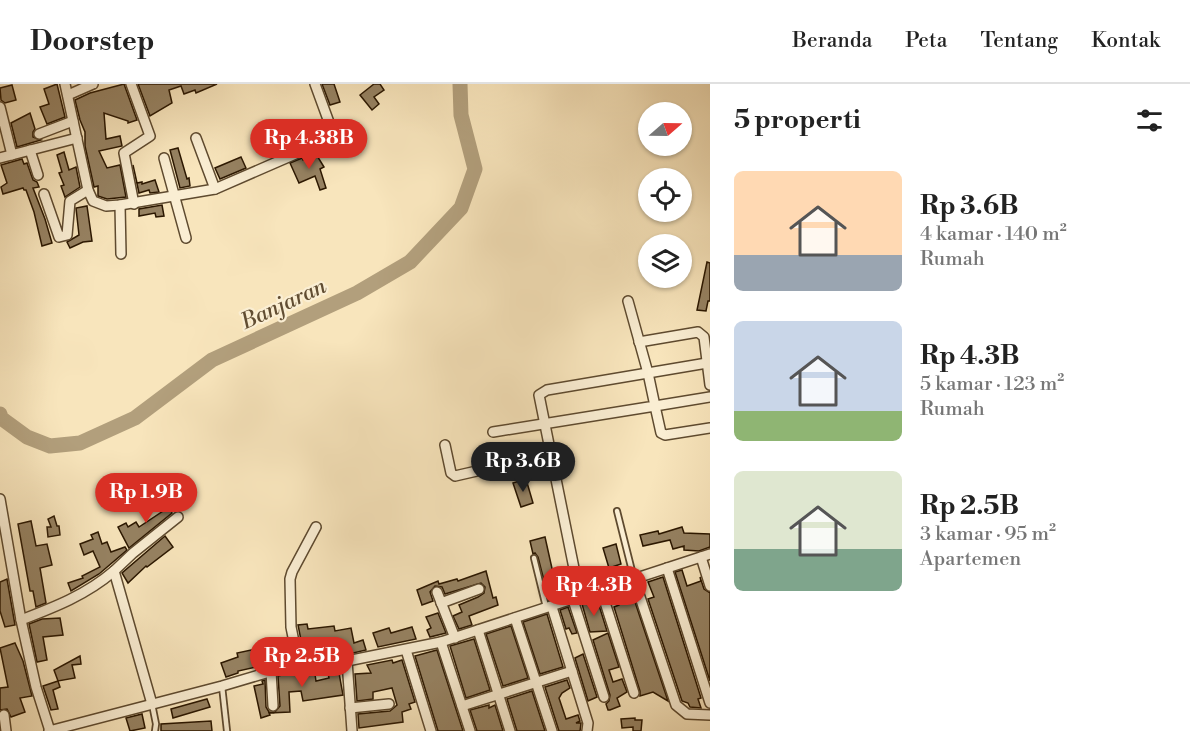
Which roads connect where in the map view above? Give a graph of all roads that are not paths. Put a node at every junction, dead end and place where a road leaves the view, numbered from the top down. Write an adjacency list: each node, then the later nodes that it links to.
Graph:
1 (65, 84): 5 (street)
2 (93, 84): 5 (street)
3 (131, 84): 20 (street)
4 (315, 84): 16 (street)
5 (68, 95): 7 (street)
6 (0, 107): 12 (street)
7 (73, 121): 8 (street); 9 (street)
8 (39, 134)
9 (77, 138): 11 (street); 17 (street)
10 (196, 138): 16 (street)
11 (30, 150): 12 (street); 15 (street)
12 (12, 155): 13 (street)
13 (0, 158)
14 (164, 158): 19 (street)
15 (38, 174)
16 (215, 189): 19 (street)
17 (88, 190): 18 (street); 21 (street)
18 (44, 194)
19 (175, 197): 20 (street); 22 (street)
20 (134, 204): 21 (street)
21 (120, 205): 23 (street)
22 (186, 238)
23 (121, 254)
24 (628, 301): 25 (street)
25 (639, 342): 26 (street); 27 (street)
26 (707, 363): 27 (street); 28 (street)
27 (648, 373): 30 (street); 31 (street)
28 (710, 385)
29 (710, 397): 30 (street)
30 (655, 406): 31 (street); 32 (street)
31 (544, 423): 33 (street); 35 (street)
32 (710, 428)
33 (493, 432)
34 (445, 445): 35 (street)
35 (550, 454): 49 (street)
36 (0, 499): 53 (street)
37 (617, 511): 44 (lane)
38 (178, 517): 43 (street)
39 (316, 527): 59 (street)
40 (706, 556): 42 (street); 45 (street)
41 (534, 558): 51 (lane)
42 (667, 568): 44 (street); 69 (street)
43 (114, 571): 53 (street); 67 (street)
44 (634, 579): 47 (street); 74 (street)
45 (710, 586)
46 (479, 589): 50 (street)
47 (601, 590): 49 (street); 64 (street)
48 (437, 592): 50 (street)
49 (577, 599): 51 (street); 66 (street)
50 (441, 603): 55 (street)
51 (549, 608): 52 (street); 61 (street)
52 (515, 618): 54 (street); 62 (street)
53 (21, 620): 76 (street)
54 (478, 630): 55 (street); 65 (street)
55 (455, 638): 56 (street)
56 (441, 642): 57 (street); 71 (street)
57 (406, 650): 58 (street); 80 (street)
58 (347, 661): 59 (street); 72 (street)
59 (298, 662): 60 (street)
60 (271, 670): 63 (street); 70 (street)
61 (572, 671): 62 (street); 84 (street)
62 (536, 682): 65 (street); 83 (street)
63 (222, 686): 67 (street); 78 (lane)
64 (634, 693)
65 (499, 694): 71 (street); 82 (street)
66 (604, 697)
67 (152, 704): 76 (street); 77 (lane)
68 (389, 704): 72 (street)
69 (710, 704)
70 (273, 706)
71 (462, 706): 81 (street)
72 (350, 708): 79 (street)
73 (4, 715): 75 (street)
74 (710, 715)
75 (6, 731)
76 (50, 731)
77 (155, 731)
78 (227, 731)
79 (352, 731)
80 (431, 731)
81 (470, 731)
82 (510, 731)
83 (552, 731)
84 (587, 731)

